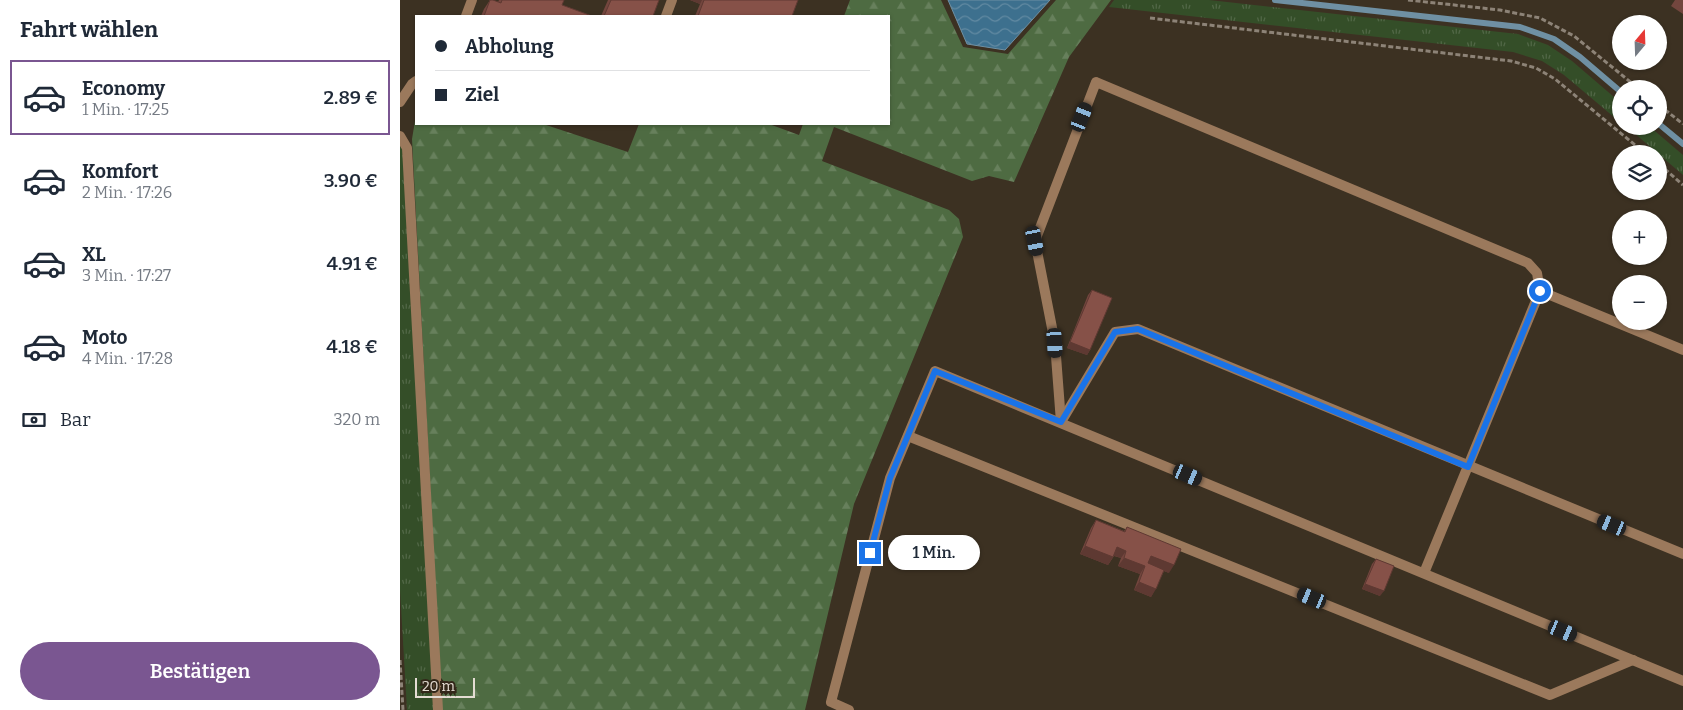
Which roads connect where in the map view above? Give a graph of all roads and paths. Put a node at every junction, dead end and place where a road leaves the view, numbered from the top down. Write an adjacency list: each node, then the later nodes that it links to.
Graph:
1 (472, 0): 4 (lane)
2 (672, 0): 5 (lane)
3 (1408, 0): 7 (path)
4 (466, 15)
5 (666, 15)
6 (1150, 18): 13 (path)
7 (1628, 80)
8 (415, 82): 9 (lane)
9 (400, 102)
10 (1667, 111): 11 (path)
11 (1683, 124)
12 (400, 136): 27 (lane)
13 (1635, 145)
14 (1667, 171): 15 (path)
15 (1683, 185)
16 (1540, 291): 17 (lane); 18 (lane); 20 (lane)
17 (1683, 350)
18 (1061, 422): 19 (lane); 20 (lane); 22 (lane)
19 (908, 436): 24 (lane); 28 (lane)
20 (1468, 467): 21 (lane); 22 (lane)
21 (1683, 554)
22 (1424, 573): 24 (lane)
23 (400, 660): 26 (path)
24 (1633, 660): 25 (lane)
25 (1683, 680)
26 (403, 710)
27 (438, 710)
28 (849, 710)

